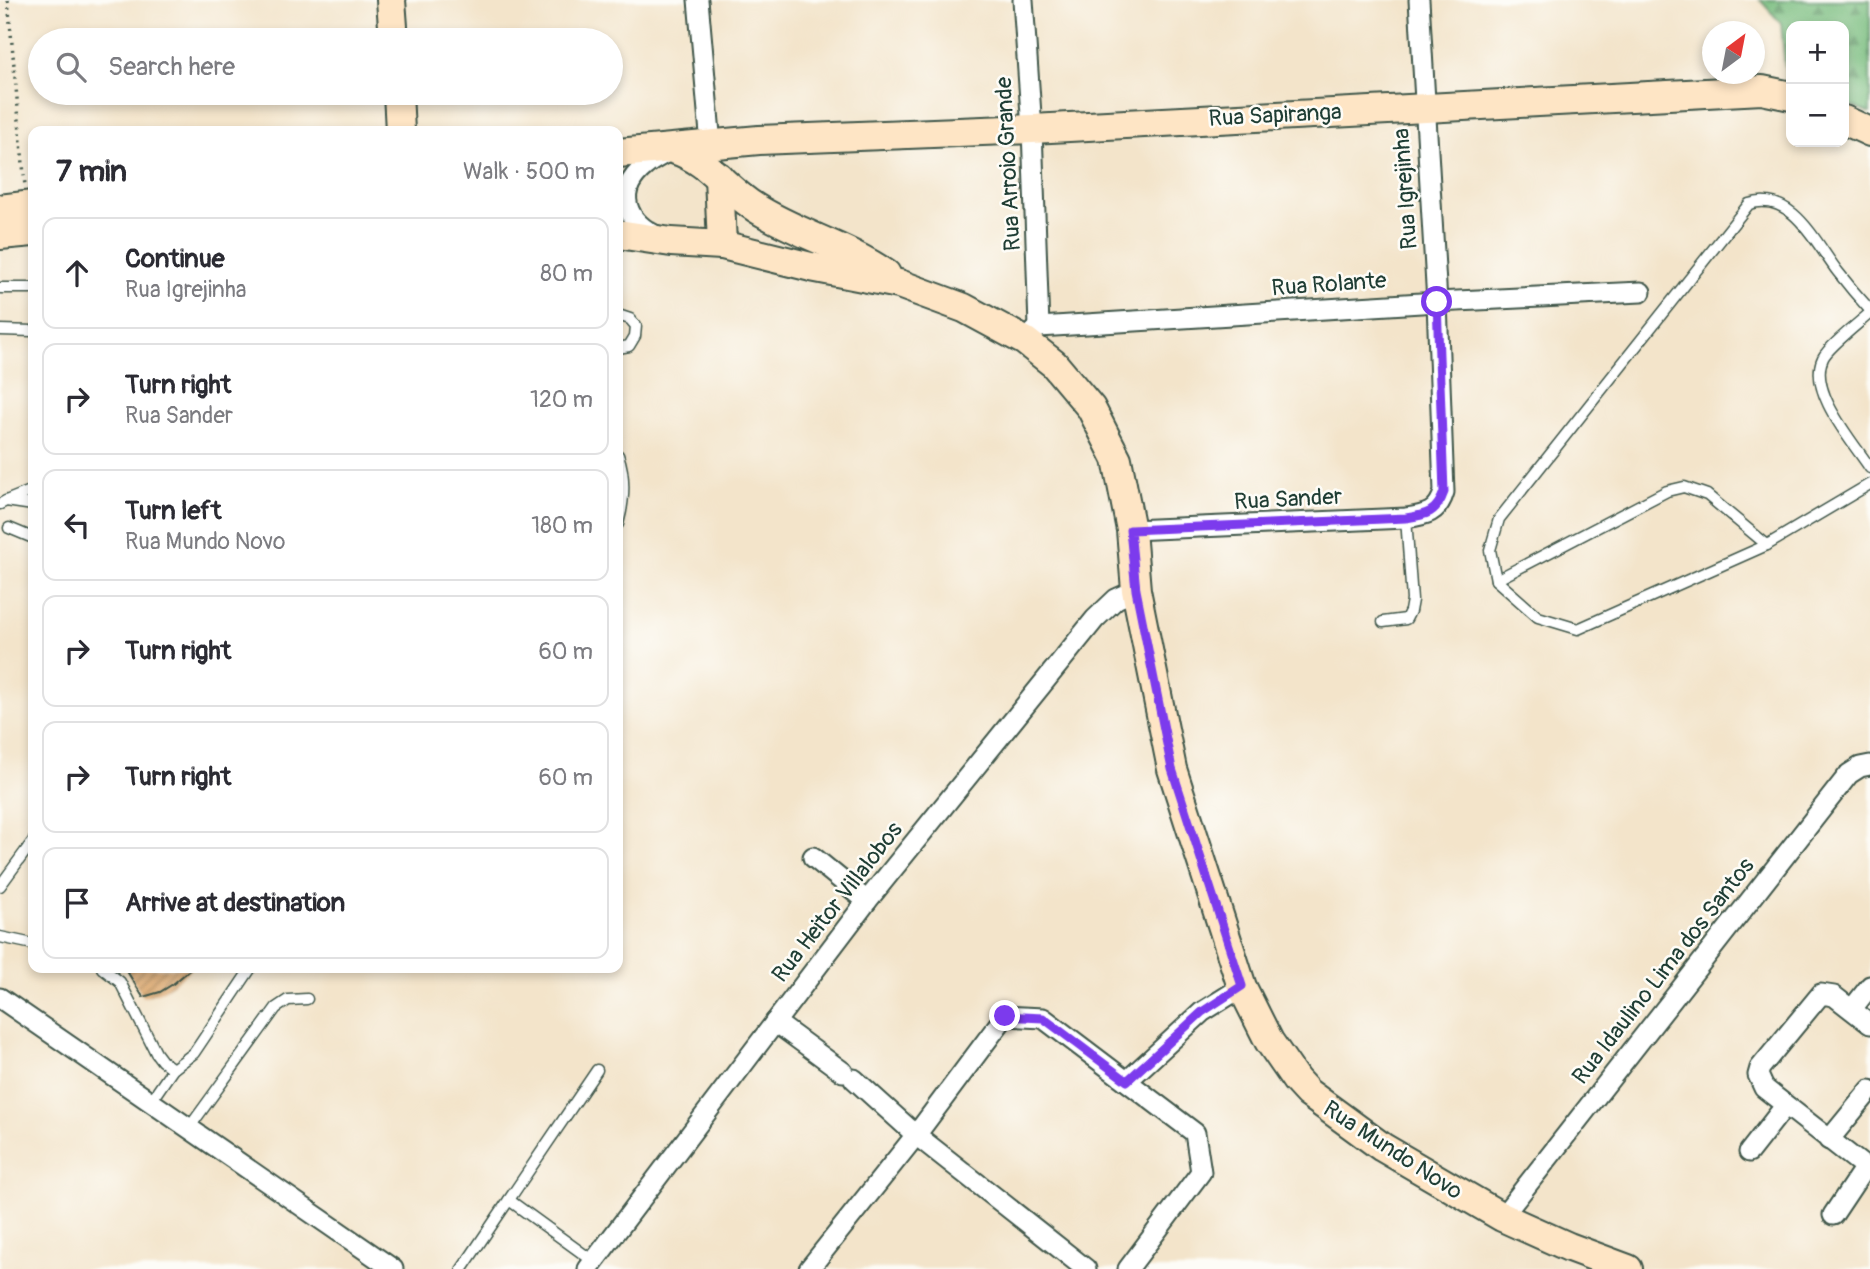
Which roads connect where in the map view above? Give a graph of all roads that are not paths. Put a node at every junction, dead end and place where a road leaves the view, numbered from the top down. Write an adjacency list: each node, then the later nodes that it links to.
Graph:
1 (391, 0): 5 (main road)
2 (698, 0): 14 (street)
3 (1023, 0): 11 (street, Rua Arroio Grande)
4 (1419, 0): 8 (street, Rua Igrejinha)
5 (393, 28)
6 (1786, 95): 8 (main road, Rua Sapiranga)
7 (399, 105): 10 (main road)
8 (1425, 107): 11 (main road, Rua Sapiranga); 27 (street, Rua Igrejinha)
9 (1849, 122): 12 (main road)
10 (400, 126)
11 (1032, 129): 13 (main road, Rua Sapiranga); 32 (street, Rua Arroio Grande)
12 (1870, 132)
13 (759, 140): 14 (main road, Rua Sapiranga); 17 (main road)
14 (711, 145): 15 (main road, Rua Sapiranga)
15 (673, 149): 16 (main road, Rua Sapiranga); 17 (main road); 21 (street)
16 (623, 153)
17 (719, 177): 22 (main road); 23 (main road, Rua Mundo Novo)
18 (23, 213): 19 (main road)
19 (0, 235)
20 (623, 235): 21 (main road)
21 (671, 242): 22 (main road)
22 (722, 245): 23 (main road, Rua Mundo Novo)
23 (899, 284): 32 (main road, Rua Mundo Novo)
24 (0, 288): 25 (lane)
25 (28, 288)
26 (1642, 292): 27 (street, Rua Rolante)
27 (1437, 302): 32 (street, Rua Rolante); 37 (street, Rua Igrejinha)
28 (1870, 312): 34 (lane); 45 (lane)
29 (623, 317): 33 (lane)
30 (0, 330): 31 (lane)
31 (28, 331)
32 (1032, 334): 42 (main road, Rua Mundo Novo)
33 (623, 347)
34 (1870, 468)
35 (1870, 484): 44 (lane)
36 (28, 492): 38 (lane)
37 (1441, 501): 40 (street, Rua Sander)
38 (3, 503): 39 (lane)
39 (28, 505)
40 (1406, 518): 42 (street, Rua Sander); 47 (lane)
41 (9, 528): 43 (lane)
42 (1130, 530): 46 (main road, Rua Mundo Novo)
43 (28, 536)
44 (1767, 545): 45 (lane); 45 (lane)
45 (1496, 580)
46 (1136, 590): 52 (street, Rua Heitor Villalobos); 57 (main road, Rua Mundo Novo)
47 (1383, 622)
48 (1870, 765): 77 (street, Rua Idaulino Lima dos Santos)
49 (28, 848): 51 (lane)
50 (813, 856): 52 (street)
51 (0, 886)
52 (867, 901): 62 (street, Rua Heitor Villalobos)
53 (0, 937): 54 (lane)
54 (28, 943)
55 (108, 973): 64 (lane)
56 (248, 973): 64 (lane)
57 (1242, 986): 66 (street); 77 (main road, Rua Mundo Novo)
58 (1870, 986): 61 (street)
59 (0, 998): 68 (street)
60 (307, 999): 70 (lane)
61 (1852, 1010): 63 (street); 69 (street)
62 (775, 1022): 71 (street); 78 (street, Rua Heitor Villalobos)
63 (1870, 1024)
64 (173, 1069): 68 (lane)
65 (597, 1070): 75 (lane)
66 (1127, 1081): 71 (street); 83 (street)
67 (1870, 1090): 72 (street)
68 (151, 1101): 70 (street)
69 (1785, 1106): 72 (street); 73 (street)
70 (189, 1128): 79 (street)
71 (916, 1135): 81 (street); 82 (street)
72 (1829, 1140): 74 (street)
73 (1749, 1152)
74 (1868, 1169): 76 (street)
75 (509, 1200): 78 (lane); 80 (lane)
76 (1833, 1215)
77 (1502, 1217): 84 (main road, Rua Mundo Novo)
78 (591, 1265)
79 (393, 1269)
80 (462, 1269)
81 (809, 1269)
82 (1086, 1269)
83 (1128, 1269)
84 (1628, 1269)

